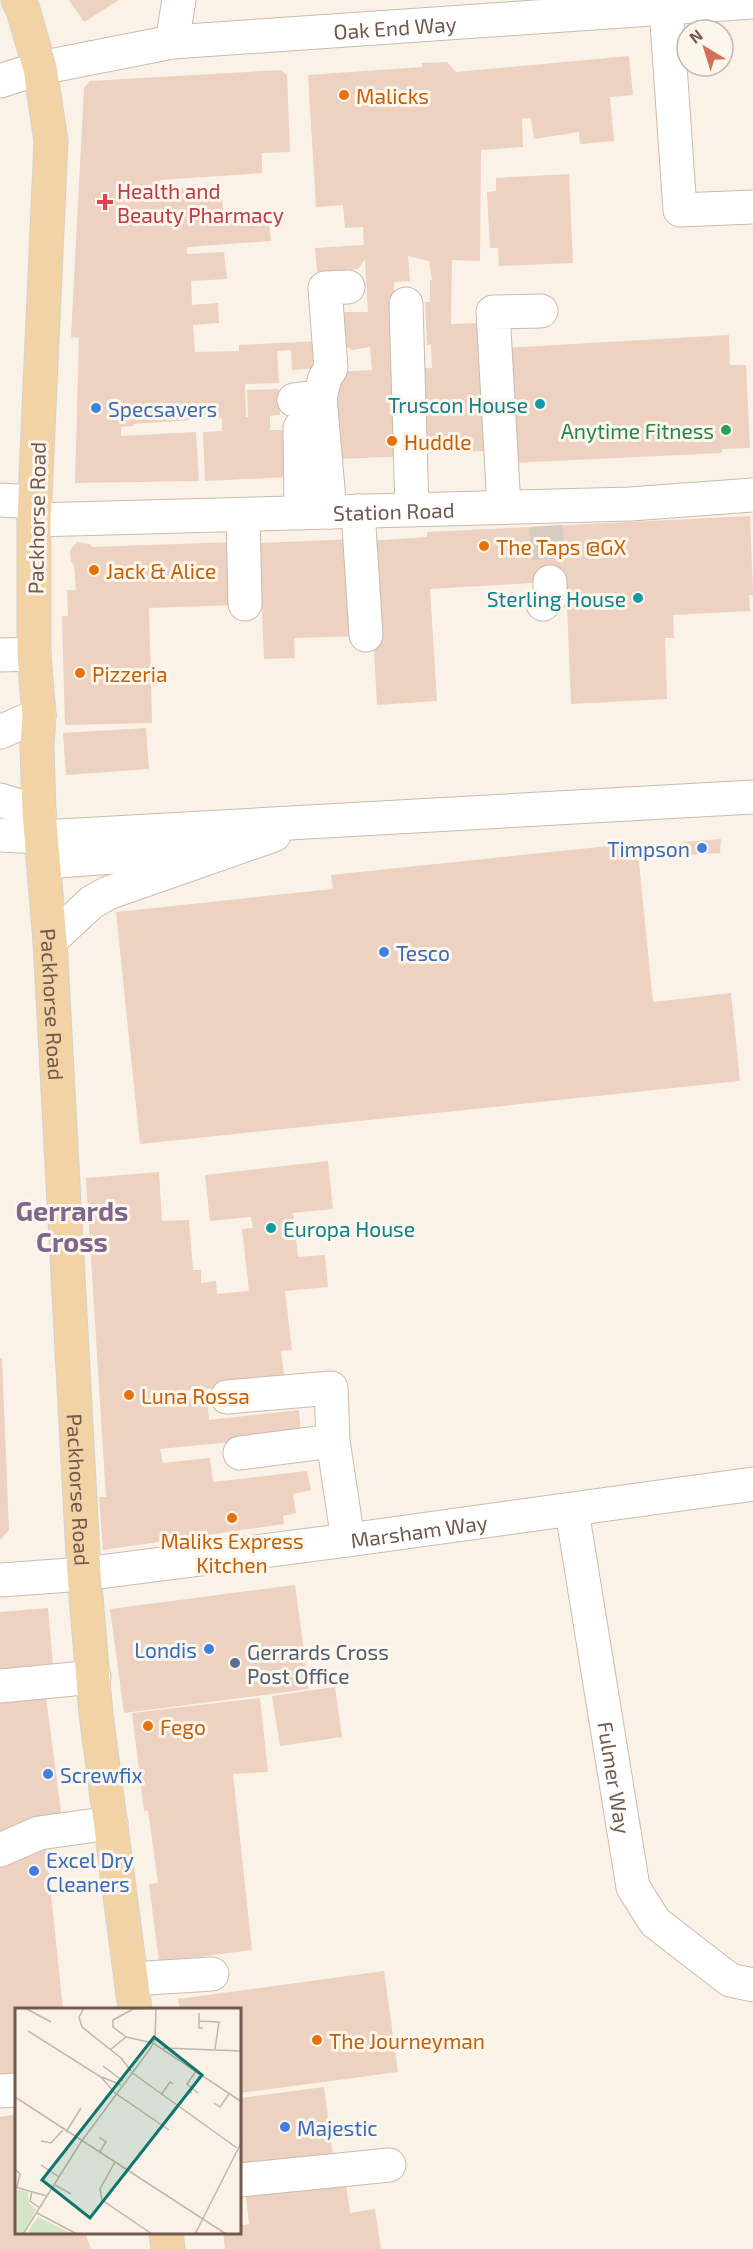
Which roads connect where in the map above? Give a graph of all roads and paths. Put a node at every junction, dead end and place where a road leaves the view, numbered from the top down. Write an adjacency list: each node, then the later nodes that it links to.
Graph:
1 (18, 0): 6 (main road, Packhorse Road)
2 (179, 0): 5 (street)
3 (753, 2): 4 (street, Oak End Way)
4 (666, 8): 5 (street, Oak End Way); 8 (street)
5 (172, 42): 6 (street, Oak End Way)
6 (40, 68): 7 (street, Oak End Way); 16 (main road, Packhorse Road)
7 (0, 81)
8 (753, 207)
9 (348, 287): 17 (street)
10 (406, 304): 15 (street)
11 (541, 311): 14 (street)
12 (753, 495): 14 (street, Station Road)
13 (0, 500): 16 (street, Station Road)
14 (504, 507): 15 (street, Station Road)
15 (412, 510): 17 (street, Station Road)
16 (35, 511): 18 (street, Station Road); 21 (main road, Packhorse Road)
17 (330, 512): 18 (street, Station Road); 20 (street)
18 (243, 515): 19 (street)
19 (245, 604)
20 (366, 635)
21 (34, 654): 22 (street); 23 (main road, Packhorse Road)
22 (0, 656)
23 (39, 715): 24 (street); 29 (main road, Packhorse Road)
24 (0, 732)
25 (753, 797): 27 (street)
26 (0, 800): 29 (street)
27 (325, 821): 29 (street); 30 (street)
28 (0, 835): 29 (street)
29 (42, 837): 30 (street); 31 (main road, Packhorse Road)
30 (252, 842): 31 (street)
31 (50, 941): 38 (main road, Packhorse Road)
32 (226, 1397): 33 (street)
33 (333, 1441): 34 (street); 37 (street)
34 (240, 1453)
35 (753, 1484): 36 (street, Marsham Way)
36 (572, 1511): 37 (street, Marsham Way); 45 (street, Fulmer Way)
37 (348, 1540): 38 (street, Marsham Way)
38 (84, 1574): 39 (street, Marsham Way); 40 (main road, Packhorse Road)
39 (0, 1580)
40 (94, 1677): 41 (street); 42 (main road, Packhorse Road)
41 (0, 1686)
42 (111, 1823): 43 (street); 46 (main road, Packhorse Road)
43 (0, 1850)
44 (212, 1974): 46 (street)
45 (753, 1985)
46 (133, 1994)
47 (15, 2090): 48 (street)
48 (0, 2091)
49 (389, 2165): 50 (street)
50 (242, 2180)
51 (166, 2234): 52 (main road)
52 (168, 2249)

